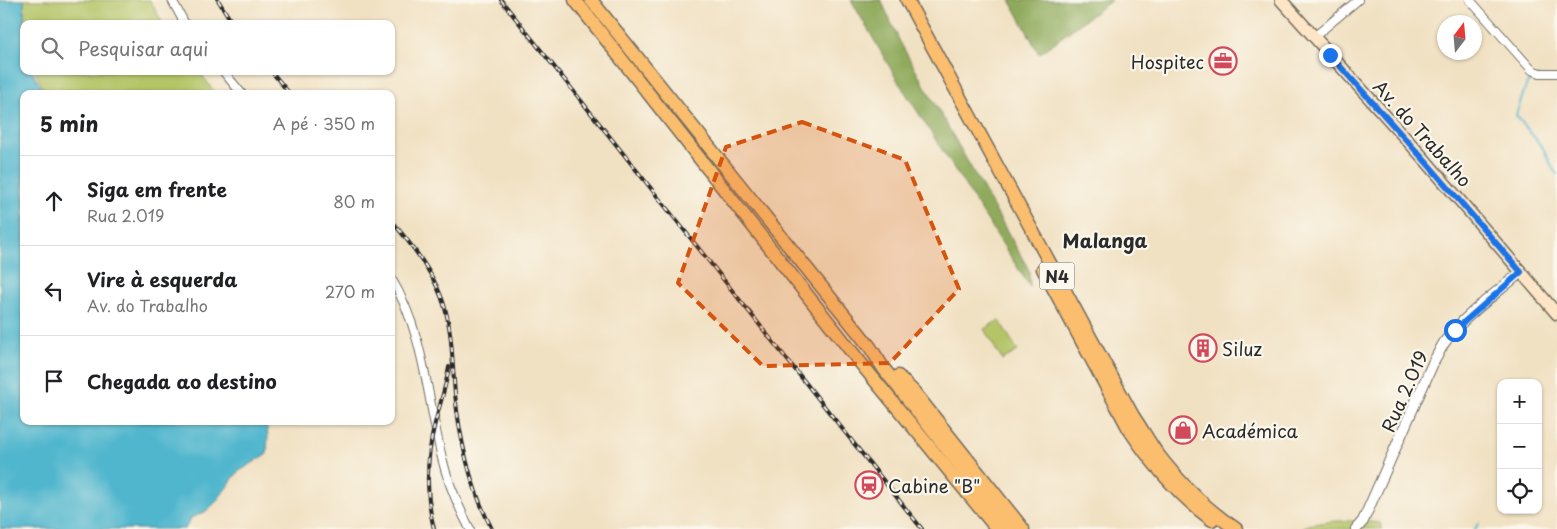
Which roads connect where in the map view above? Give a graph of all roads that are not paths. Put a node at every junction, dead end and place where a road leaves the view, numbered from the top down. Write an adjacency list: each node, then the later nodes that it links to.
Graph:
1 (172, 0): 9 (street)
2 (575, 0): 18 (highway)
3 (591, 0): 17 (highway)
4 (897, 0): 25 (highway, N4)
5 (907, 0): 26 (highway, N4)
6 (1281, 0): 10 (main road, Av. do Trabalho)
7 (1358, 0): 10 (street)
8 (1470, 0): 11 (street)
9 (183, 20)
10 (1314, 37): 14 (main road, Av. do Trabalho)
11 (1557, 73)
12 (226, 75): 13 (street)
13 (239, 90)
14 (1521, 272): 16 (main road, Av. do Trabalho); 19 (street, Rua 2.019)
15 (395, 285): 20 (street)
16 (1557, 314)
17 (870, 347): 23 (highway); 24 (highway)
18 (859, 361): 21 (highway); 22 (highway)
19 (1363, 525): 27 (street, Rua 2.019)
20 (470, 529)
21 (988, 529)
22 (997, 529)
23 (1010, 529)
24 (1023, 529)
25 (1223, 529)
26 (1236, 529)
27 (1356, 529)

